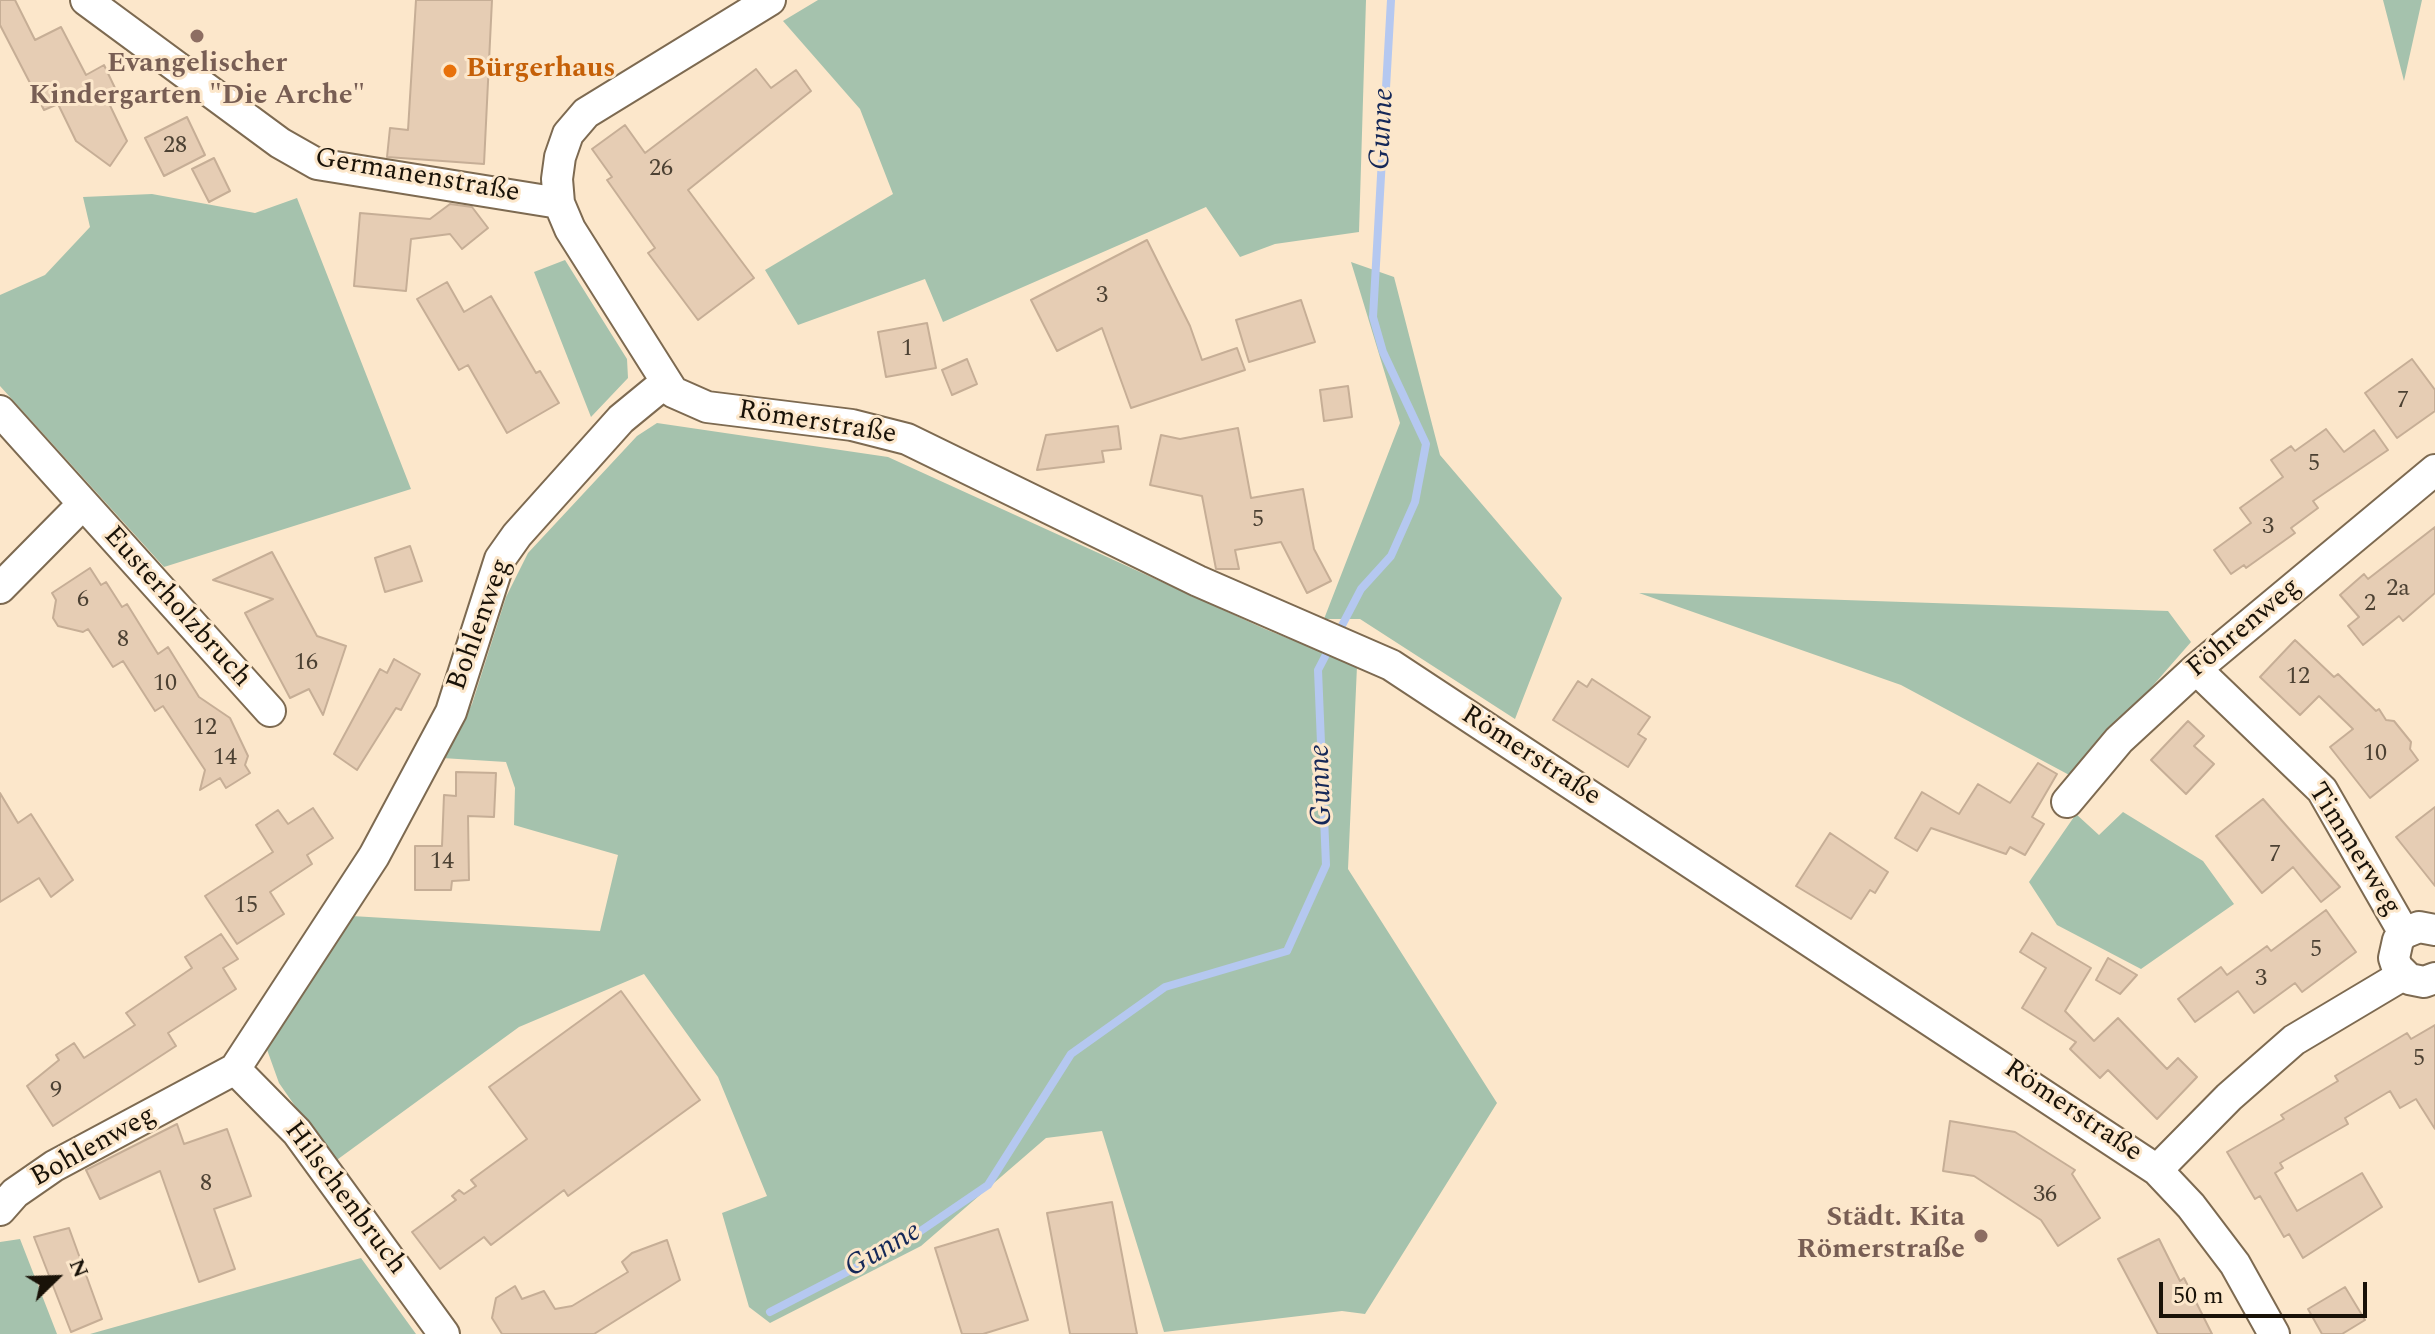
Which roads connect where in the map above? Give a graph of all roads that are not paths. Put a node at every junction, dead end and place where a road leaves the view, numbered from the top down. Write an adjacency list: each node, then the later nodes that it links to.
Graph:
1 (86, 0): 3 (street, Germanenstraße)
2 (770, 0): 3 (street)
3 (559, 203): 4 (street)
4 (666, 382): 15 (street, Bohlenweg); 16 (street, Römerstraße)
5 (0, 411): 7 (street, Eusterholzbruch)
6 (2435, 470): 9 (street, Föhrenweg)
7 (82, 505): 8 (street, Eusterholzbruch); 10 (street, Eusterholzbruch)
8 (0, 588)
9 (2196, 669): 11 (street, Föhrenweg); 13 (street, Timmerweg)
10 (270, 711)
11 (2067, 802)
12 (2435, 930): 13 (street)
13 (2404, 933): 14 (street)
14 (2426, 979): 16 (street)
15 (235, 1069): 17 (street, Bohlenweg); 18 (street, Hilschenbruch)
16 (2157, 1170): 19 (street, Römerstraße)
17 (5, 1191)
18 (444, 1334)
19 (2274, 1334)

